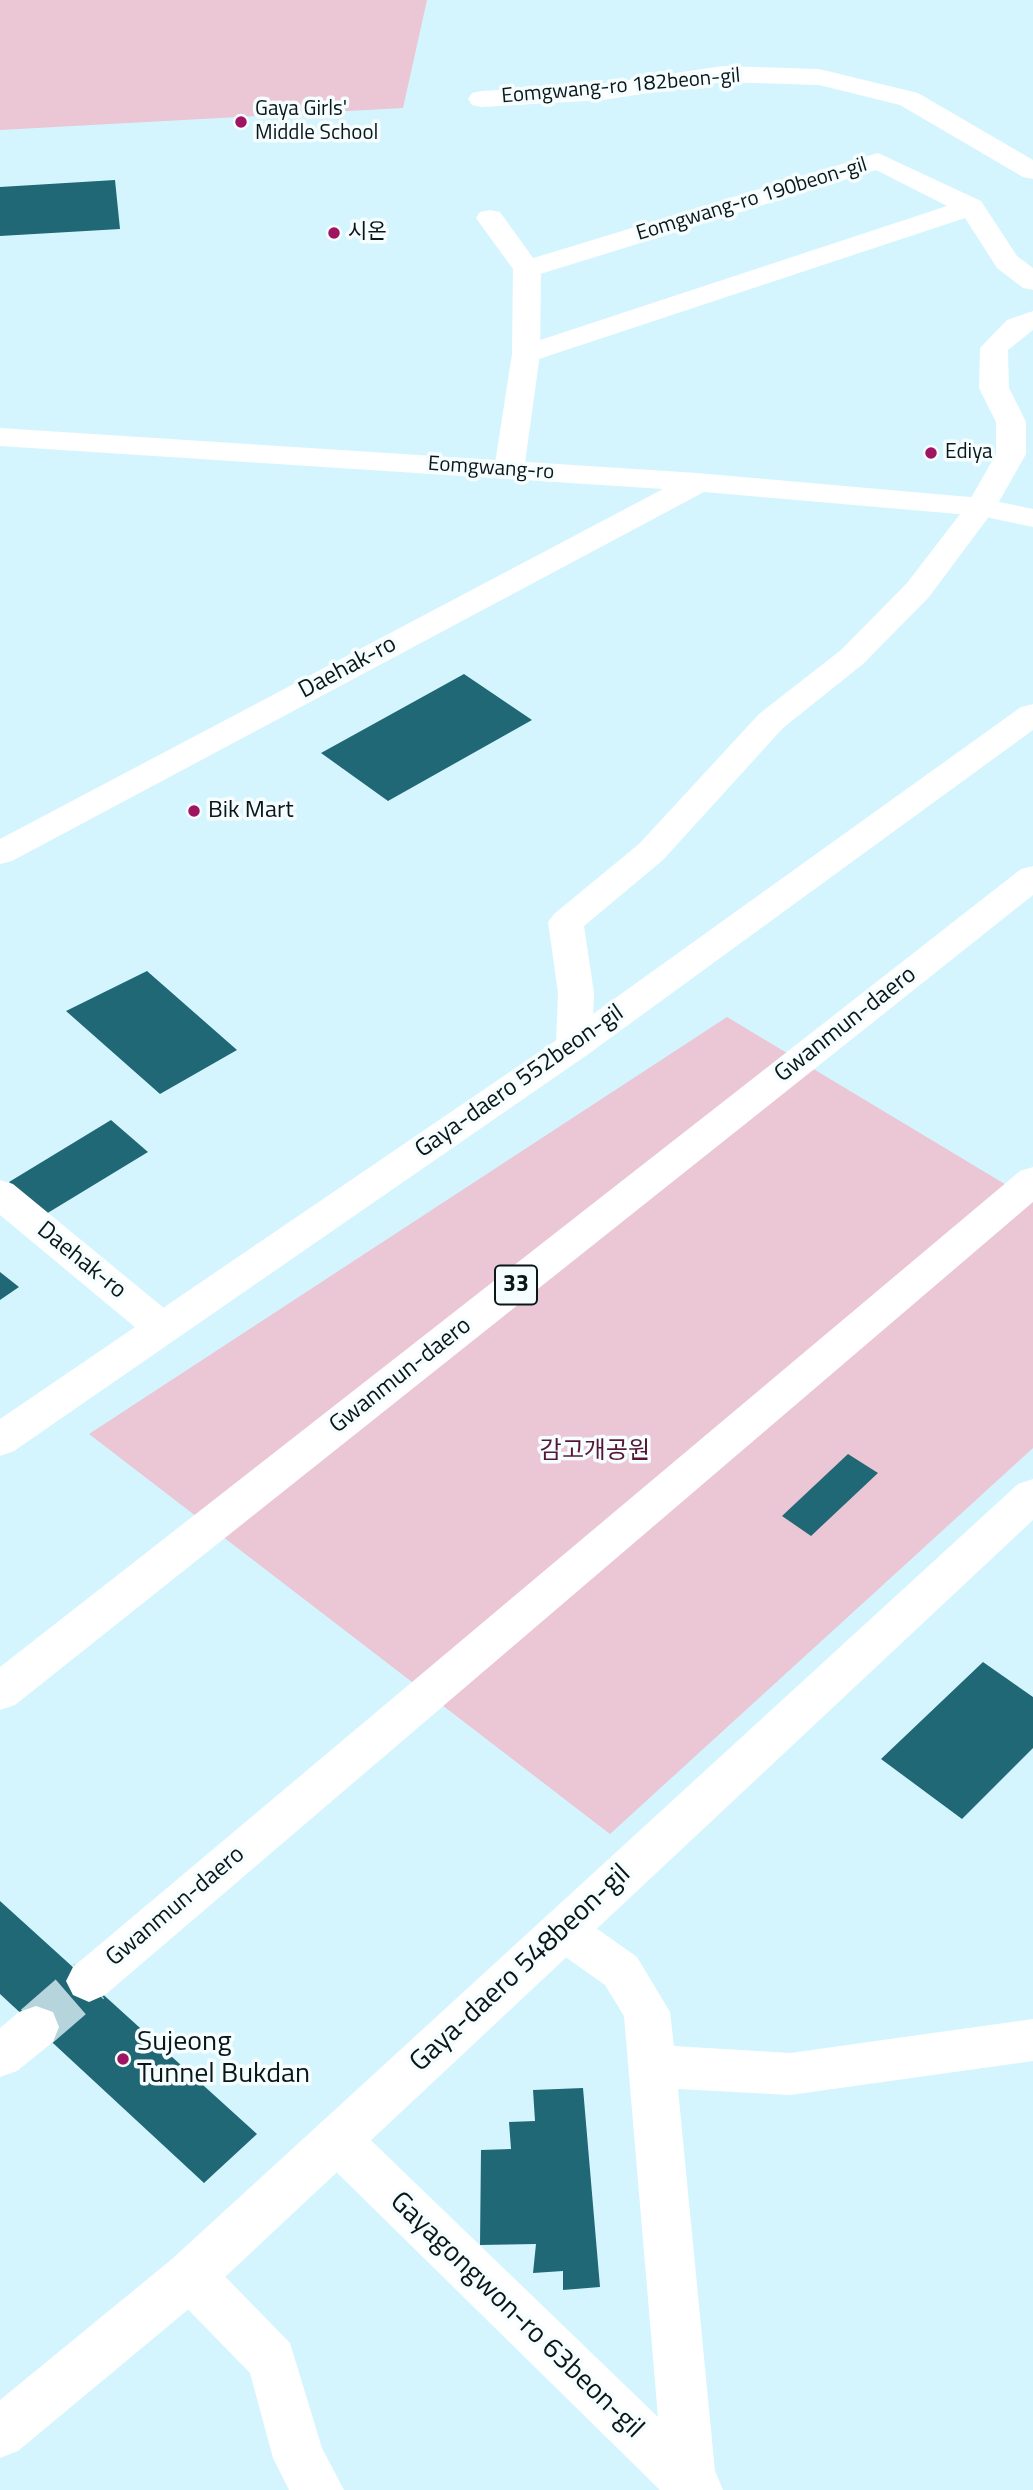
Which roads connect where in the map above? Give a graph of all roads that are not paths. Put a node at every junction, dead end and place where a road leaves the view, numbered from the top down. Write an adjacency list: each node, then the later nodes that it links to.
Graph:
1 (481, 99): 2 (main road, Eomgwang-ro 182beon-gil)
2 (1033, 171)
3 (971, 208): 5 (main road, Eomgwang-ro 190beon-gil); 6 (main road, Eomgwang-ro 190beon-gil); 8 (main road)
4 (490, 218): 5 (main road)
5 (527, 270): 8 (main road)
6 (1033, 282)
7 (1033, 320): 12 (main road)
8 (526, 354): 10 (main road)
9 (0, 437): 10 (main road, Eomgwang-ro)
10 (509, 470): 11 (main road, Eomgwang-ro)
11 (697, 482): 12 (main road, Eomgwang-ro); 15 (main road, Daehak-ro)
12 (981, 507): 13 (main road, Eomgwang-ro); 17 (main road)
13 (1033, 518)
14 (1033, 715): 17 (main road, Gaya-daero 552beon-gil)
15 (1, 852)
16 (1033, 877): 23 (main road, Gwanmun-daero / 33)
17 (574, 1046): 20 (main road, Gaya-daero 552beon-gil)
18 (1033, 1181): 25 (main road, Gwanmun-daero)
19 (0, 1195): 20 (main road, Daehak-ro)
20 (162, 1328): 21 (main road, Gaya-daero 552beon-gil)
21 (0, 1440)
22 (1033, 1495): 24 (main road, Gaya-daero 548beon-gil)
23 (0, 1692)
24 (563, 1930): 29 (main road); 30 (main road, Gaya-daero 548beon-gil)
25 (89, 1981)
26 (36, 2027): 28 (main road)
27 (1033, 2040): 29 (main road)
28 (0, 2056)
29 (652, 2066): 33 (main road)
30 (337, 2140): 31 (main road, Gaya-daero 548beon-gil); 33 (main road, Gayagongwon-ro 63beon-gil)
31 (190, 2276): 32 (main road, Gaya-daero 548beon-gil); 34 (main road)
32 (0, 2433)
33 (693, 2487)
34 (318, 2490)

